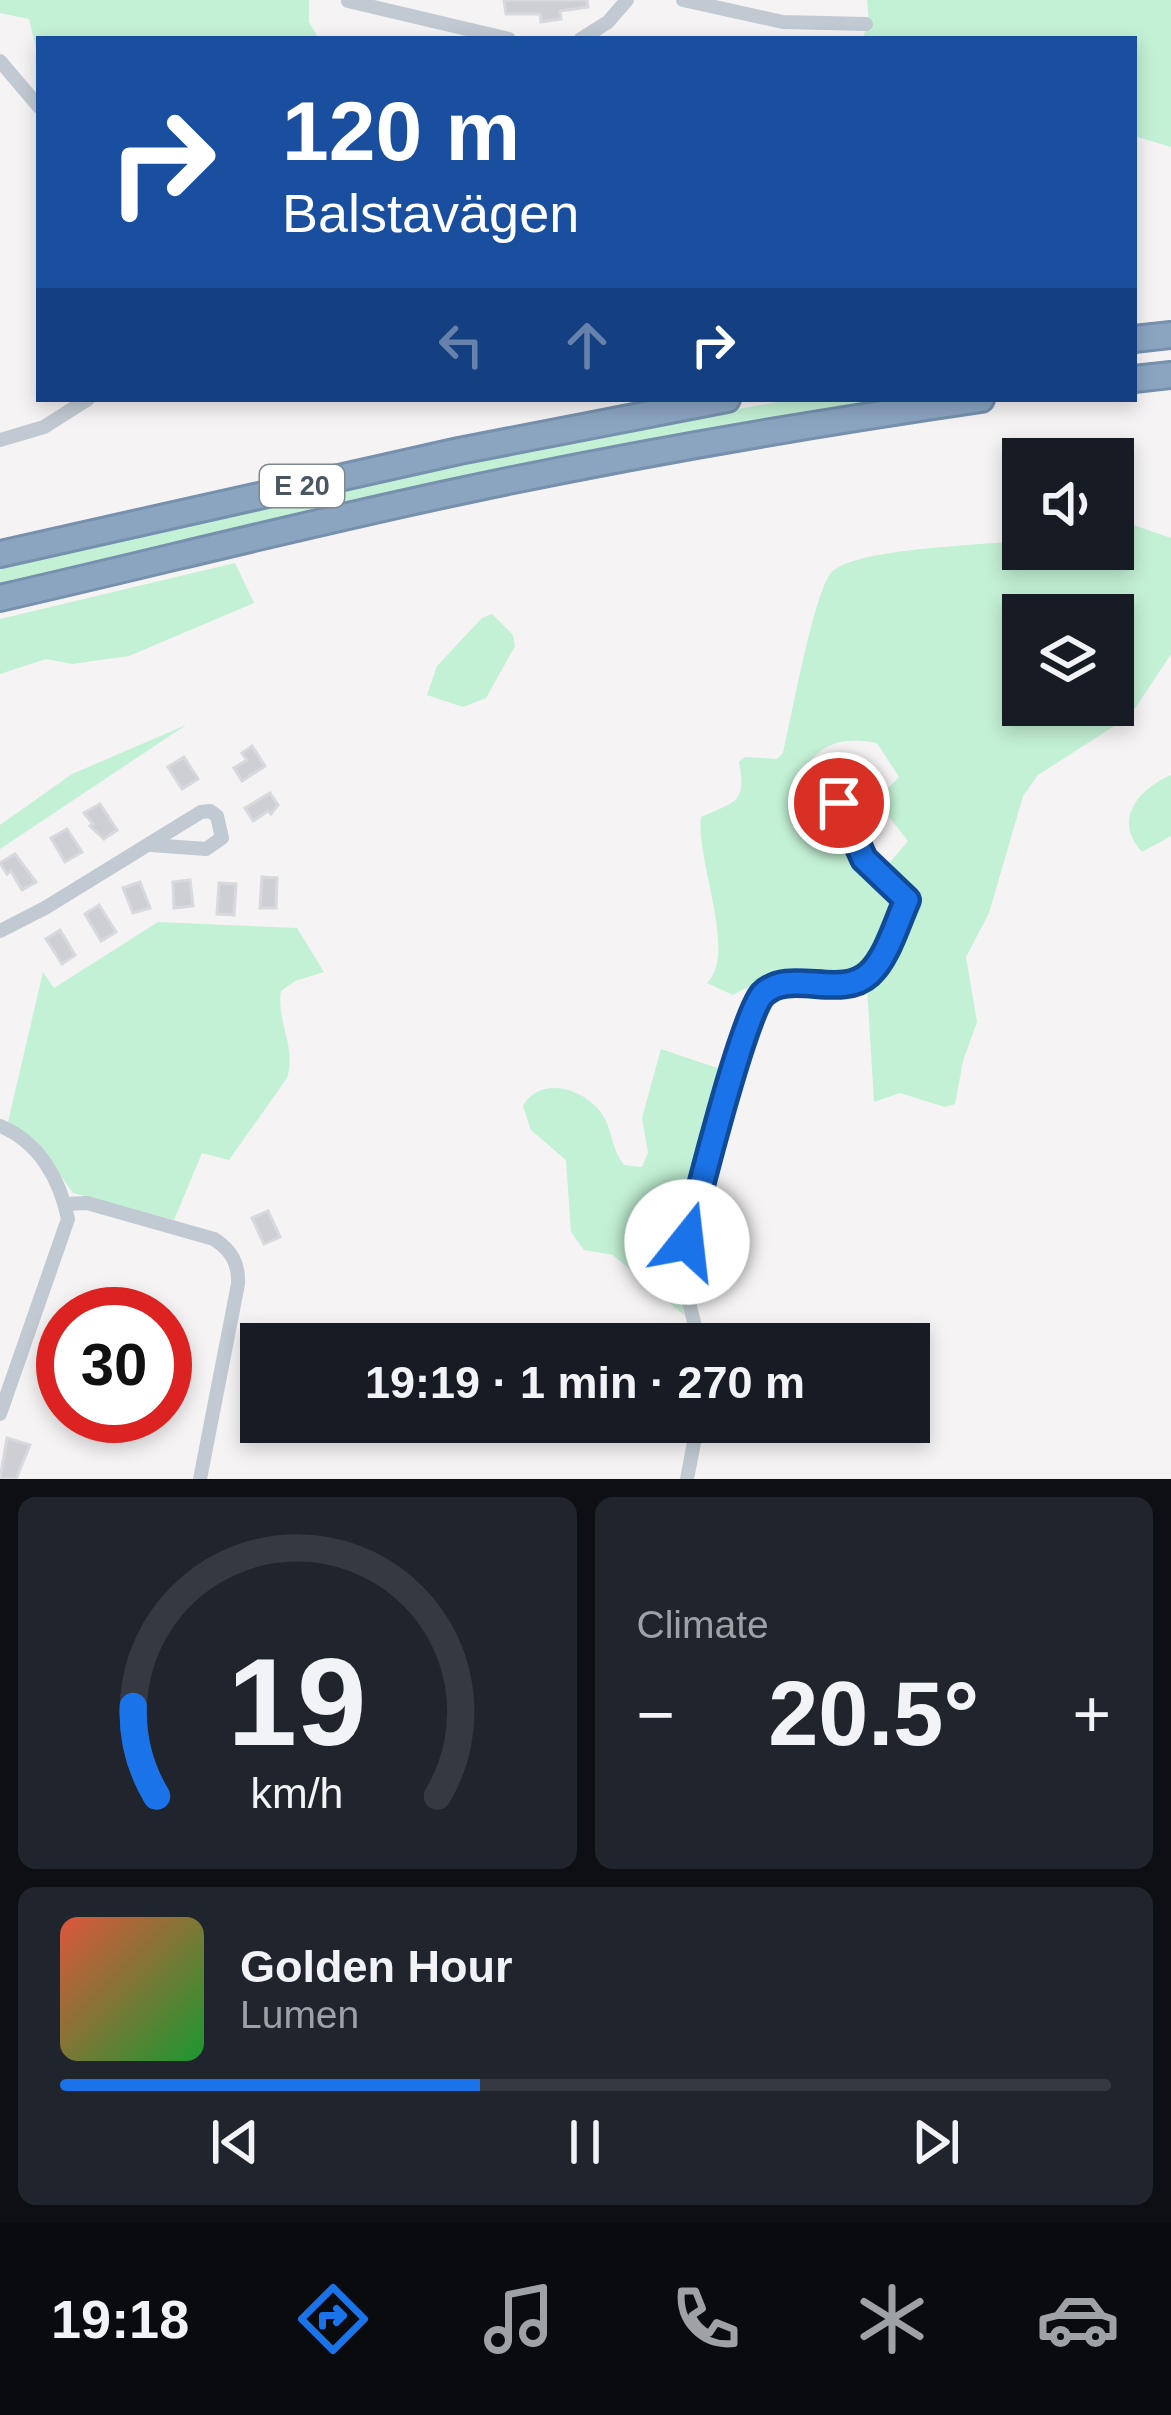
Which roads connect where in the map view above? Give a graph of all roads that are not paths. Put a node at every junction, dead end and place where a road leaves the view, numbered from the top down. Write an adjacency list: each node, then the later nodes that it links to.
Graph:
1 (627, 0): 6 (street)
2 (682, 0): 4 (street)
3 (348, 1): 5 (street)
4 (866, 24)
5 (496, 36)
6 (585, 36)
7 (0, 61): 8 (street)
8 (36, 103)
9 (1171, 335): 10 (highway)
10 (1137, 339)
11 (1171, 375): 12 (highway)
12 (1137, 379)
13 (83, 402): 16 (street)
14 (712, 402): 17 (highway, E 20)
15 (962, 402): 18 (highway, E 20)
16 (0, 440)
17 (0, 554)
18 (0, 598)
19 (839, 803): 24 (street)
20 (151, 845): 20 (street); 21 (street)
21 (0, 931)
22 (0, 1126): 23 (street)
23 (65, 1204): 25 (street); 27 (street)
24 (695, 1323)
25 (0, 1414)
26 (694, 1443): 28 (street)
27 (200, 1479)
28 (687, 1479)

